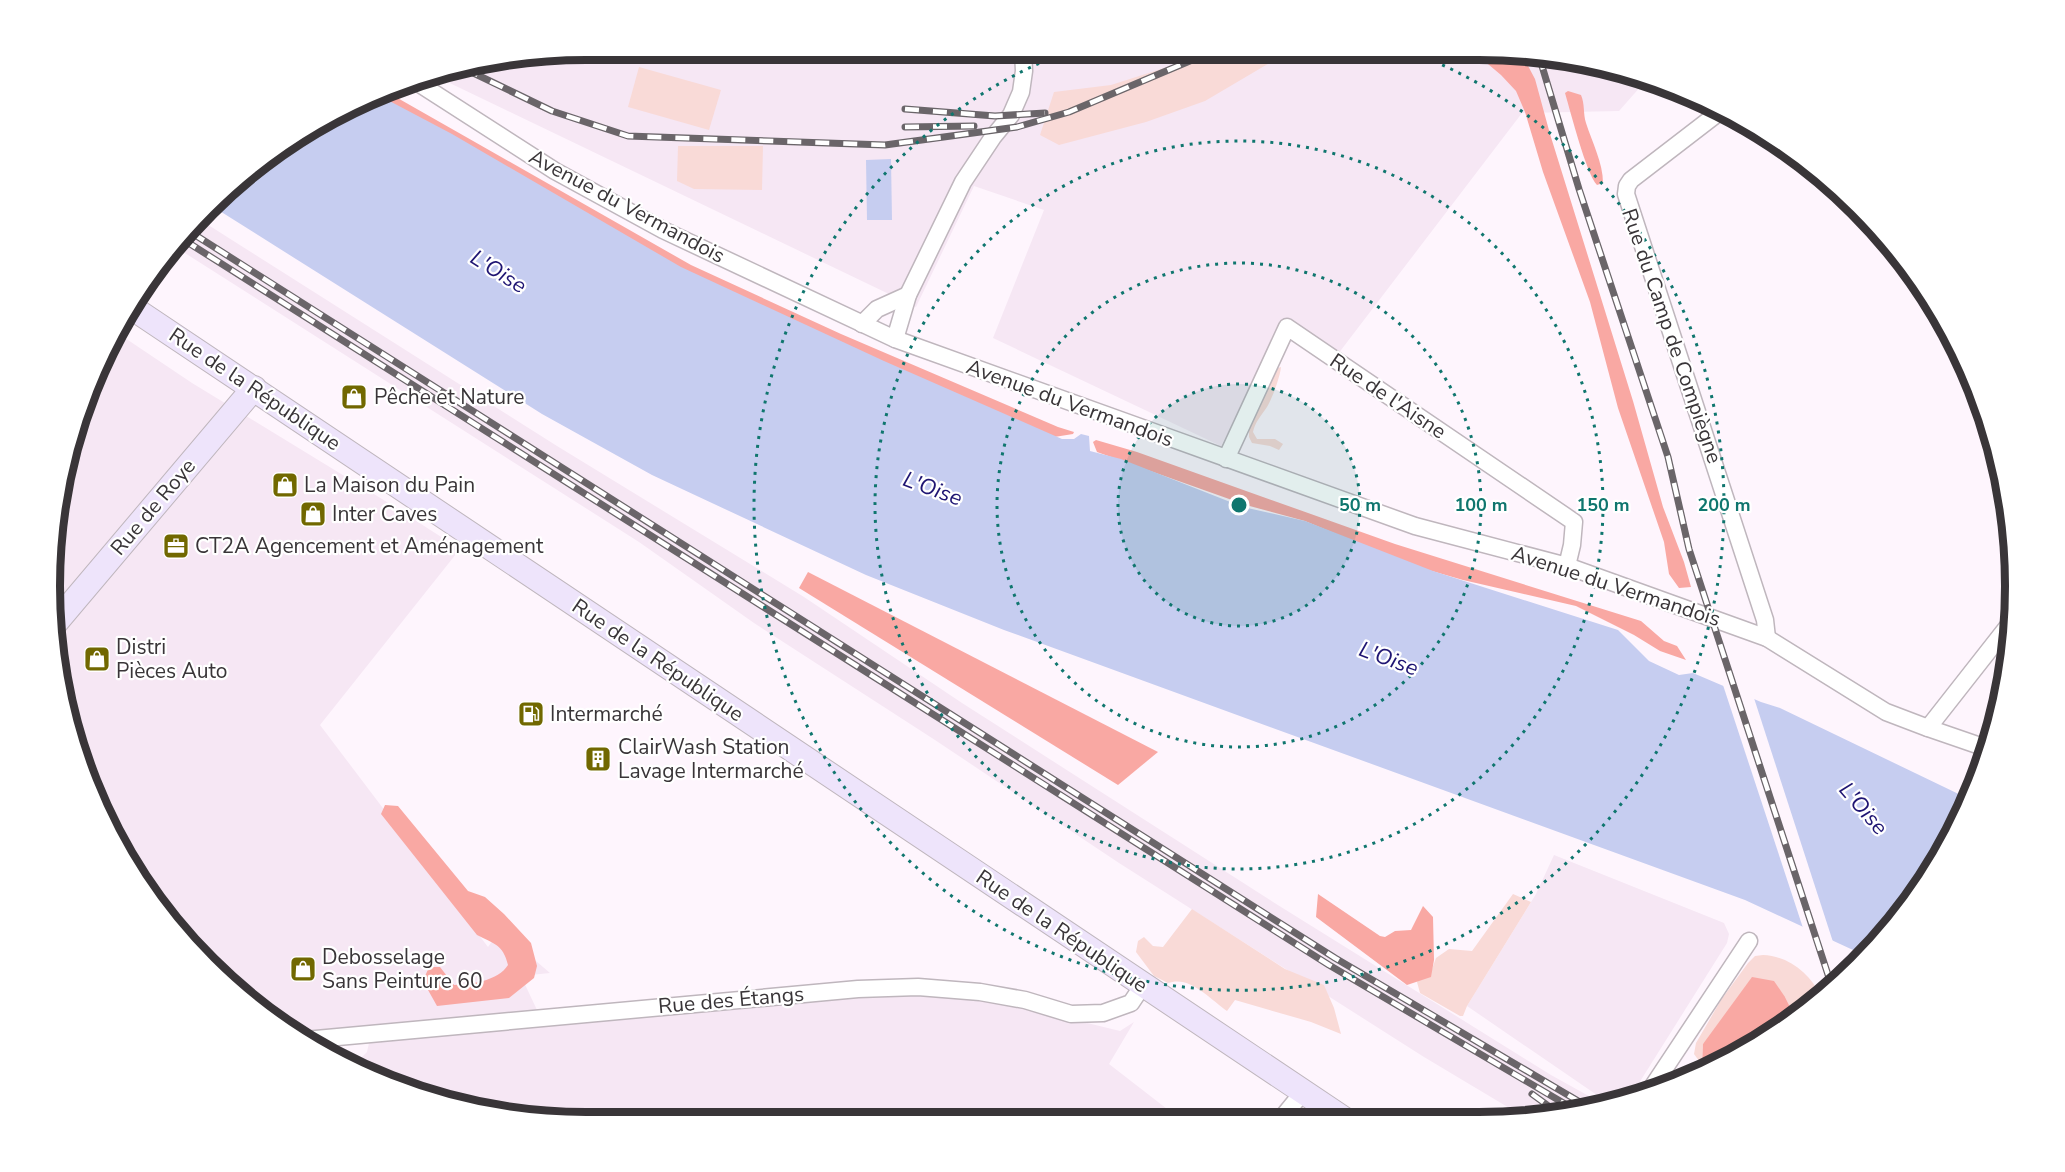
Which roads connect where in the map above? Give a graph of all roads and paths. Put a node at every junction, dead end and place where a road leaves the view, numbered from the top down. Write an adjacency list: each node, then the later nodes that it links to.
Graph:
1 (1023, 60): 4 (street)
2 (423, 86): 6 (street, Avenue du Vermandois)
3 (1715, 116): 13 (street, Rue du Camp de Compiègne)
4 (908, 295): 6 (street); 7 (street)
5 (138, 311): 8 (main road, Rue de la République)
6 (862, 324): 7 (street, Avenue du Vermandois)
7 (895, 339): 9 (street, Avenue du Vermandois)
8 (254, 388): 11 (main road, Rue de Roye); 17 (main road, Rue de la République)
9 (1226, 459): 10 (street, Avenue du Vermandois); 10 (street, Rue de l'Aisne)
10 (1567, 566): 13 (street, Avenue du Vermandois)
11 (61, 616)
12 (2003, 633): 14 (street)
13 (1767, 638): 14 (street, Avenue du Vermandois)
14 (1928, 728): 15 (street, Avenue du Vermandois)
15 (1980, 745)
16 (1749, 941): 19 (street)
17 (1143, 985): 18 (street, Rue des Étangs); 20 (main road, Rue de la République)
18 (318, 1039)
19 (1656, 1081)
20 (1303, 1092): 21 (street); 22 (main road, Rue de la République)
21 (1287, 1112)
22 (1333, 1112)

